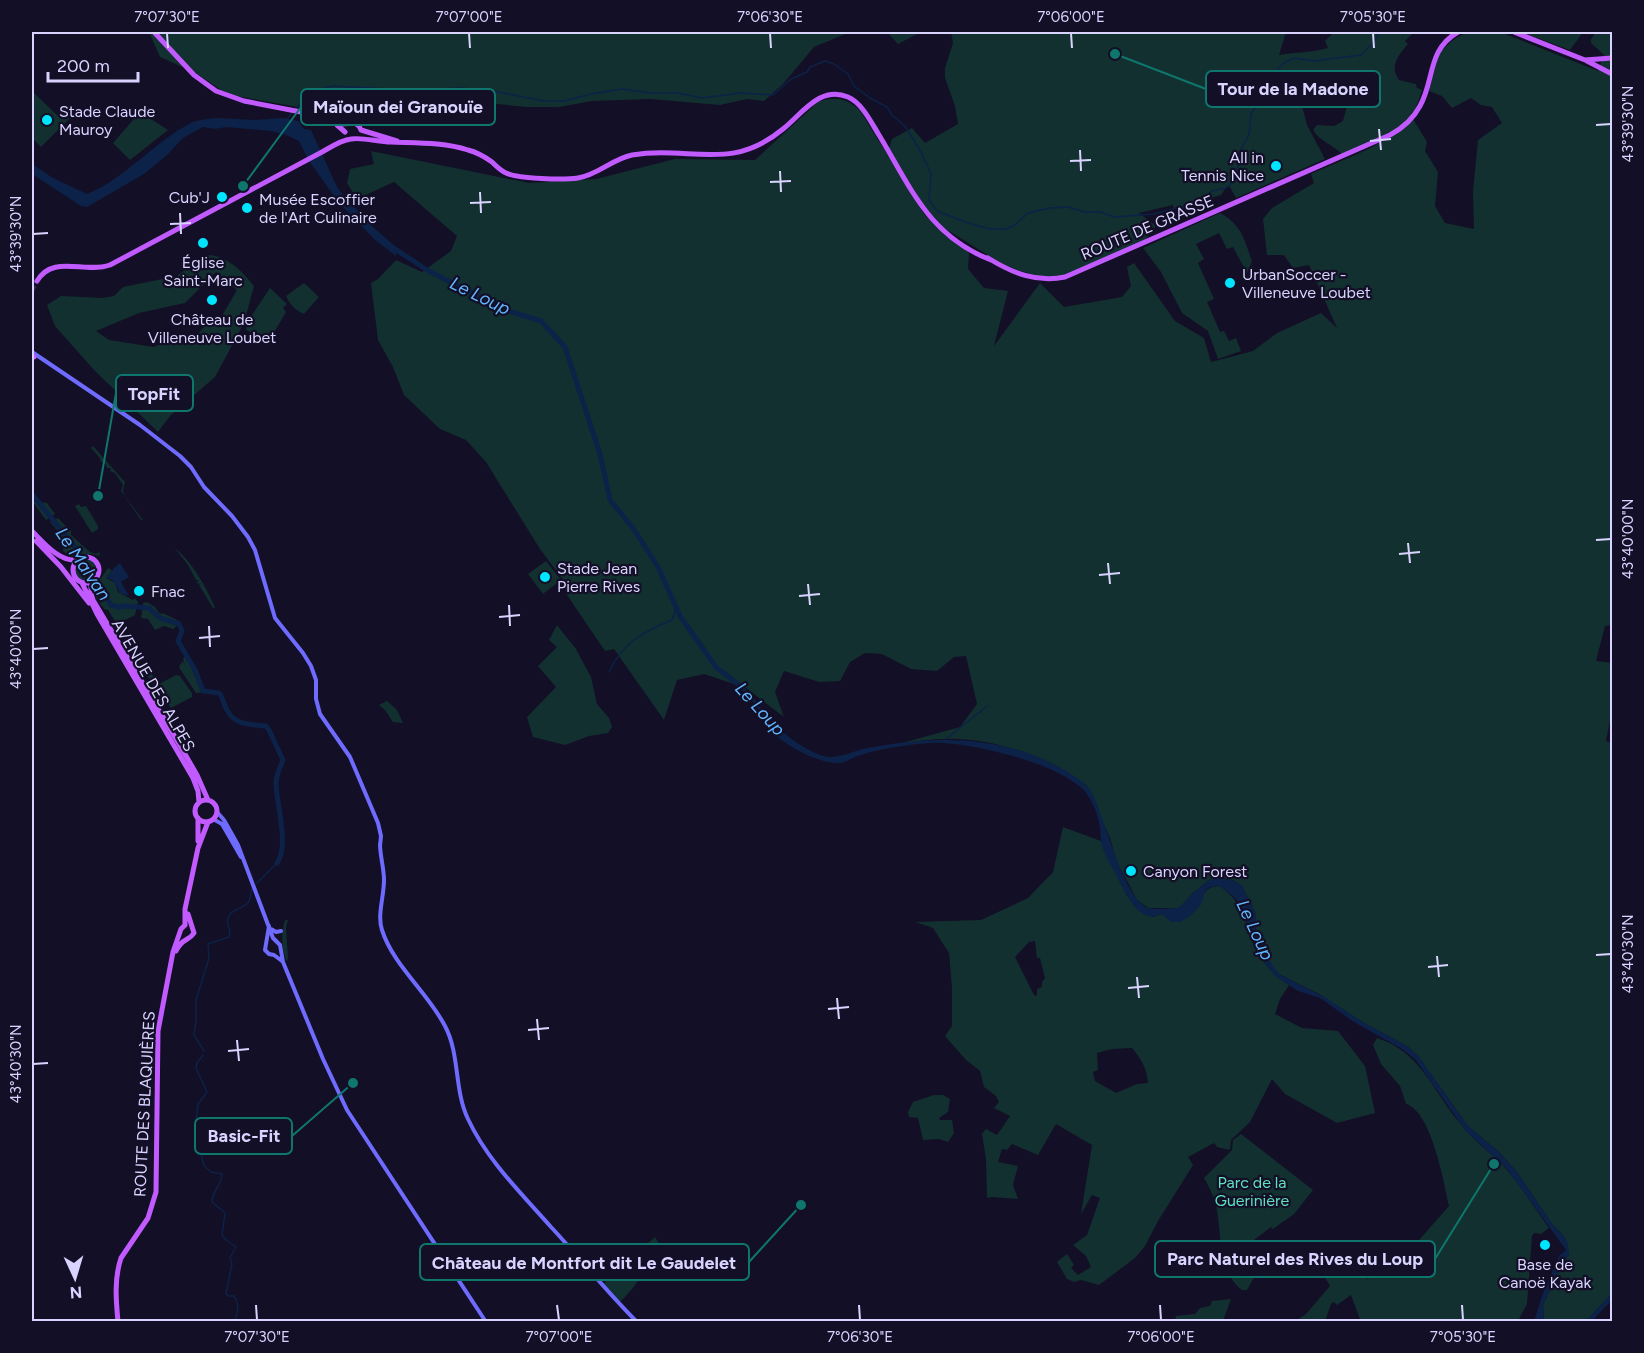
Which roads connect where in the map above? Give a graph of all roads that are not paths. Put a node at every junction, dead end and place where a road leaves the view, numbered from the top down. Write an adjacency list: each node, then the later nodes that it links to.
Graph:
1 (154, 32): 7 (main road)
2 (1458, 32): 11 (main road, ROUTE DE GRASSE)
3 (1514, 32): 5 (main road)
4 (1612, 58): 5 (main road)
5 (1585, 60): 6 (main road)
6 (1612, 74)
7 (292, 111): 8 (main road, ROUTE DE GRASSE); 10 (main road)
8 (348, 125): 9 (main road, ROUTE DE GRASSE); 10 (main road)
9 (361, 130): 10 (main road); 11 (main road, ROUTE DE GRASSE)
10 (349, 136): 11 (main road, ROUTE DE GRASSE); 12 (main road)
11 (402, 142)
12 (37, 281)
13 (32, 355): 41 (main road)
14 (32, 531): 16 (main road)
15 (34, 539): 17 (main road); 20 (main road)
16 (77, 560): 17 (main road); 18 (main road)
17 (73, 568): 19 (main road)
18 (91, 582): 19 (main road); 21 (main road, AVENUE DES ALPES)
19 (82, 583): 20 (main road, AVENUE DES ALPES)
20 (97, 614): 22 (main road, AVENUE DES ALPES)
21 (208, 800): 22 (main road); 23 (main road)
22 (199, 802): 24 (main road)
23 (217, 812): 25 (main road); 27 (main road)
24 (198, 818): 25 (main road); 26 (main road)
25 (211, 820): 26 (main road); 27 (main road)
26 (198, 848): 28 (main road)
27 (243, 859): 29 (main road)
28 (188, 925): 31 (main road); 32 (main road)
29 (270, 927): 30 (main road); 33 (main road); 34 (main road)
30 (281, 931)
31 (180, 933): 32 (main road); 37 (main road, ROUTE DES BLAQUIÈRES)
32 (186, 938): 37 (main road)
33 (274, 940): 34 (main road); 35 (main road)
34 (267, 942): 36 (main road)
35 (280, 950): 36 (main road); 38 (main road)
36 (274, 955): 38 (main road)
37 (172, 961): 39 (main road, ROUTE DES BLAQUIÈRES)
38 (284, 962): 40 (main road)
39 (119, 1322)
40 (486, 1322)
41 (637, 1322)

